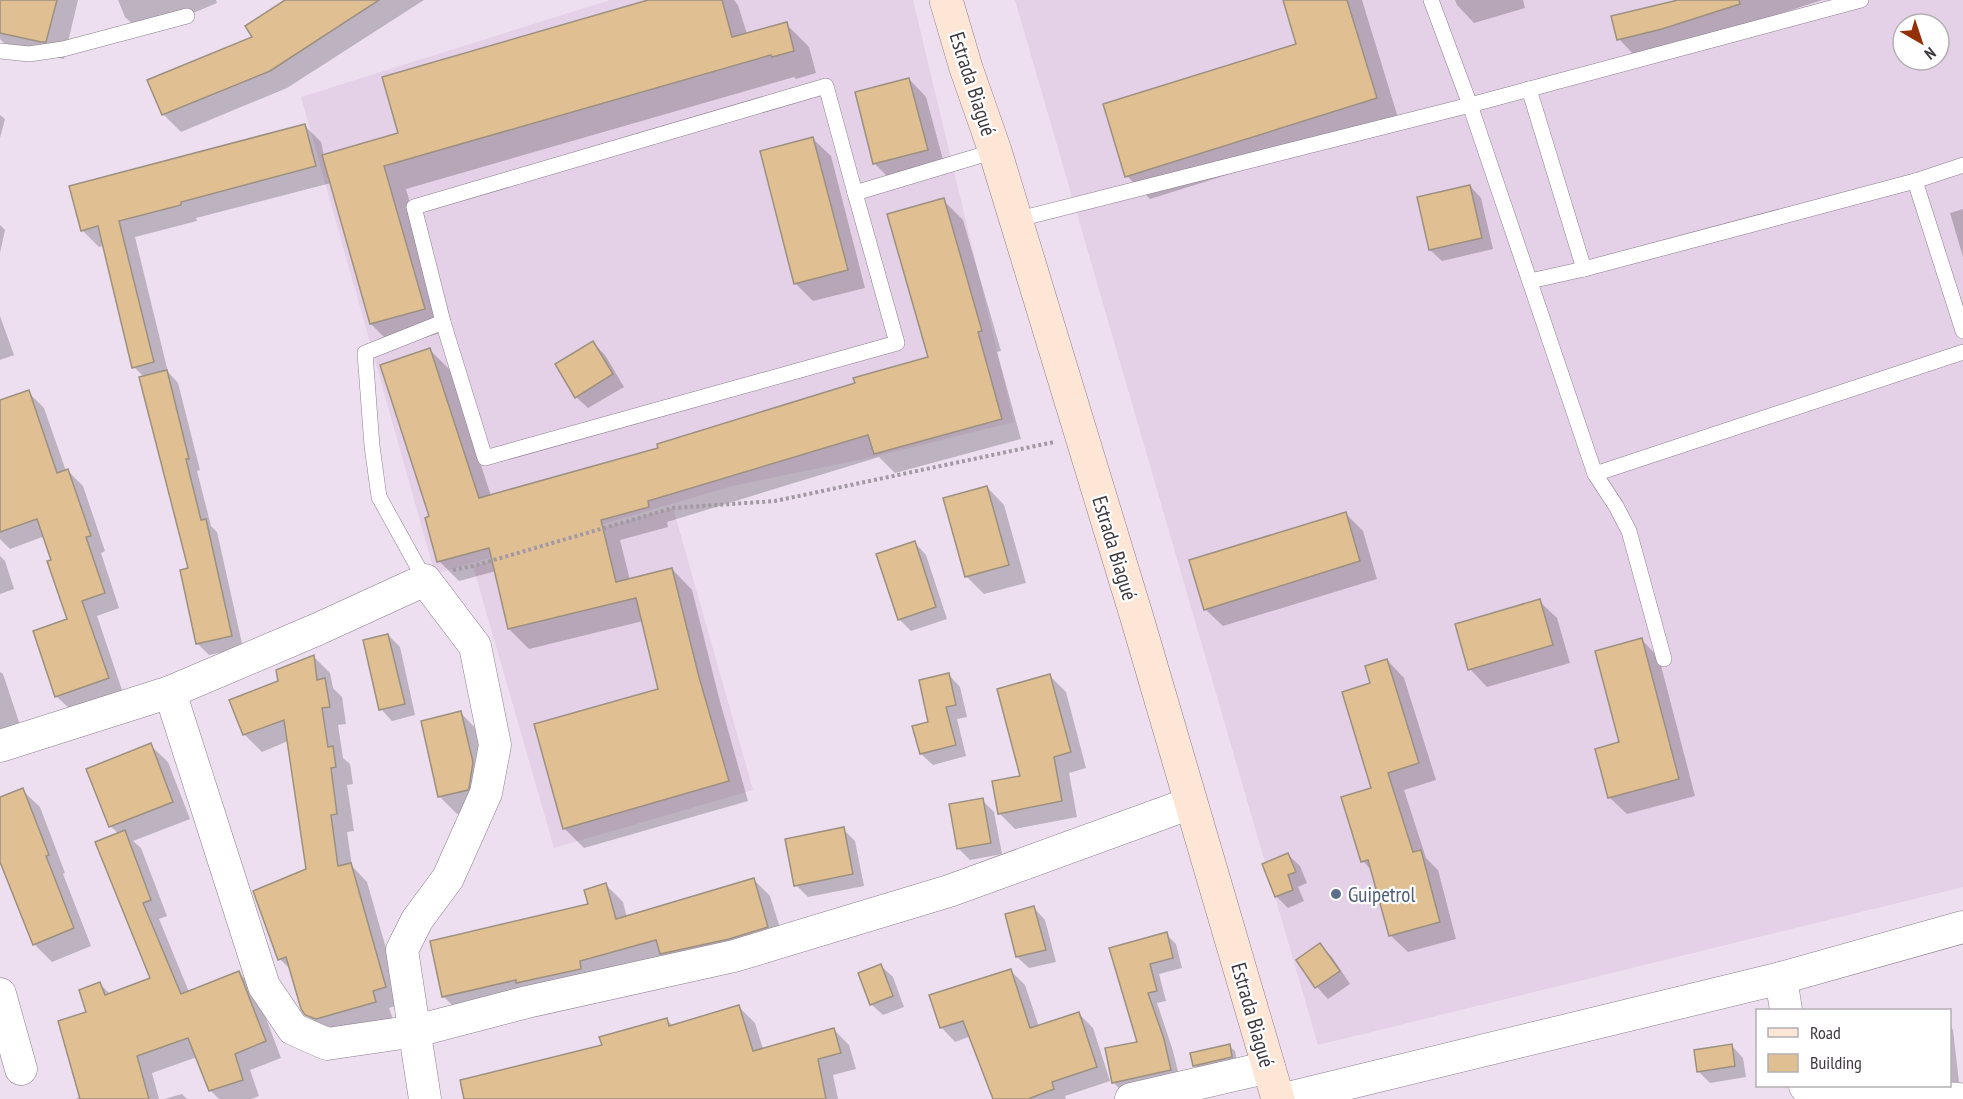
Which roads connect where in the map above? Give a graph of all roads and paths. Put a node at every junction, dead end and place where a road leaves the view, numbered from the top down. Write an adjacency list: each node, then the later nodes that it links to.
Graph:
1 (946, 0): 8 (main road, Estrada Biagué)
2 (1431, 0): 7 (lane)
3 (1861, 0): 6 (lane)
4 (187, 16): 5 (lane)
5 (0, 51)
6 (1529, 89): 7 (lane); 13 (lane)
7 (1470, 105): 12 (lane); 14 (lane)
8 (995, 151): 11 (lane); 12 (main road, Estrada Biagué)
9 (1963, 165): 10 (lane)
10 (1915, 182): 13 (lane); 16 (lane)
11 (855, 193): 15 (lane); 15 (lane)
12 (1015, 220): 18 (main road, Estrada Biagué)
13 (1584, 269): 14 (lane)
14 (1530, 281): 19 (lane)
15 (443, 322): 20 (lane)
16 (1963, 331)
17 (1963, 352): 19 (lane)
18 (1081, 437): 20 (path); 24 (main road, Estrada Biagué)
19 (1595, 474): 21 (lane)
20 (425, 580): 22 (street); 29 (street)
21 (1664, 659)
22 (170, 692): 23 (street); 29 (street)
23 (0, 746)
24 (1191, 802): 29 (street); 30 (main road, Estrada Biagué)
25 (1963, 927): 26 (street)
26 (1781, 978): 28 (street); 36 (street)
27 (0, 994): 31 (street)
28 (1786, 1009)
29 (416, 1031): 33 (street)
30 (1269, 1067): 34 (street); 35 (main road, Estrada Biagué)
31 (21, 1070)
32 (1805, 1087): 37 (street)
33 (425, 1099)
34 (1131, 1099)
35 (1278, 1099)
36 (1284, 1099)
37 (1959, 1099)

